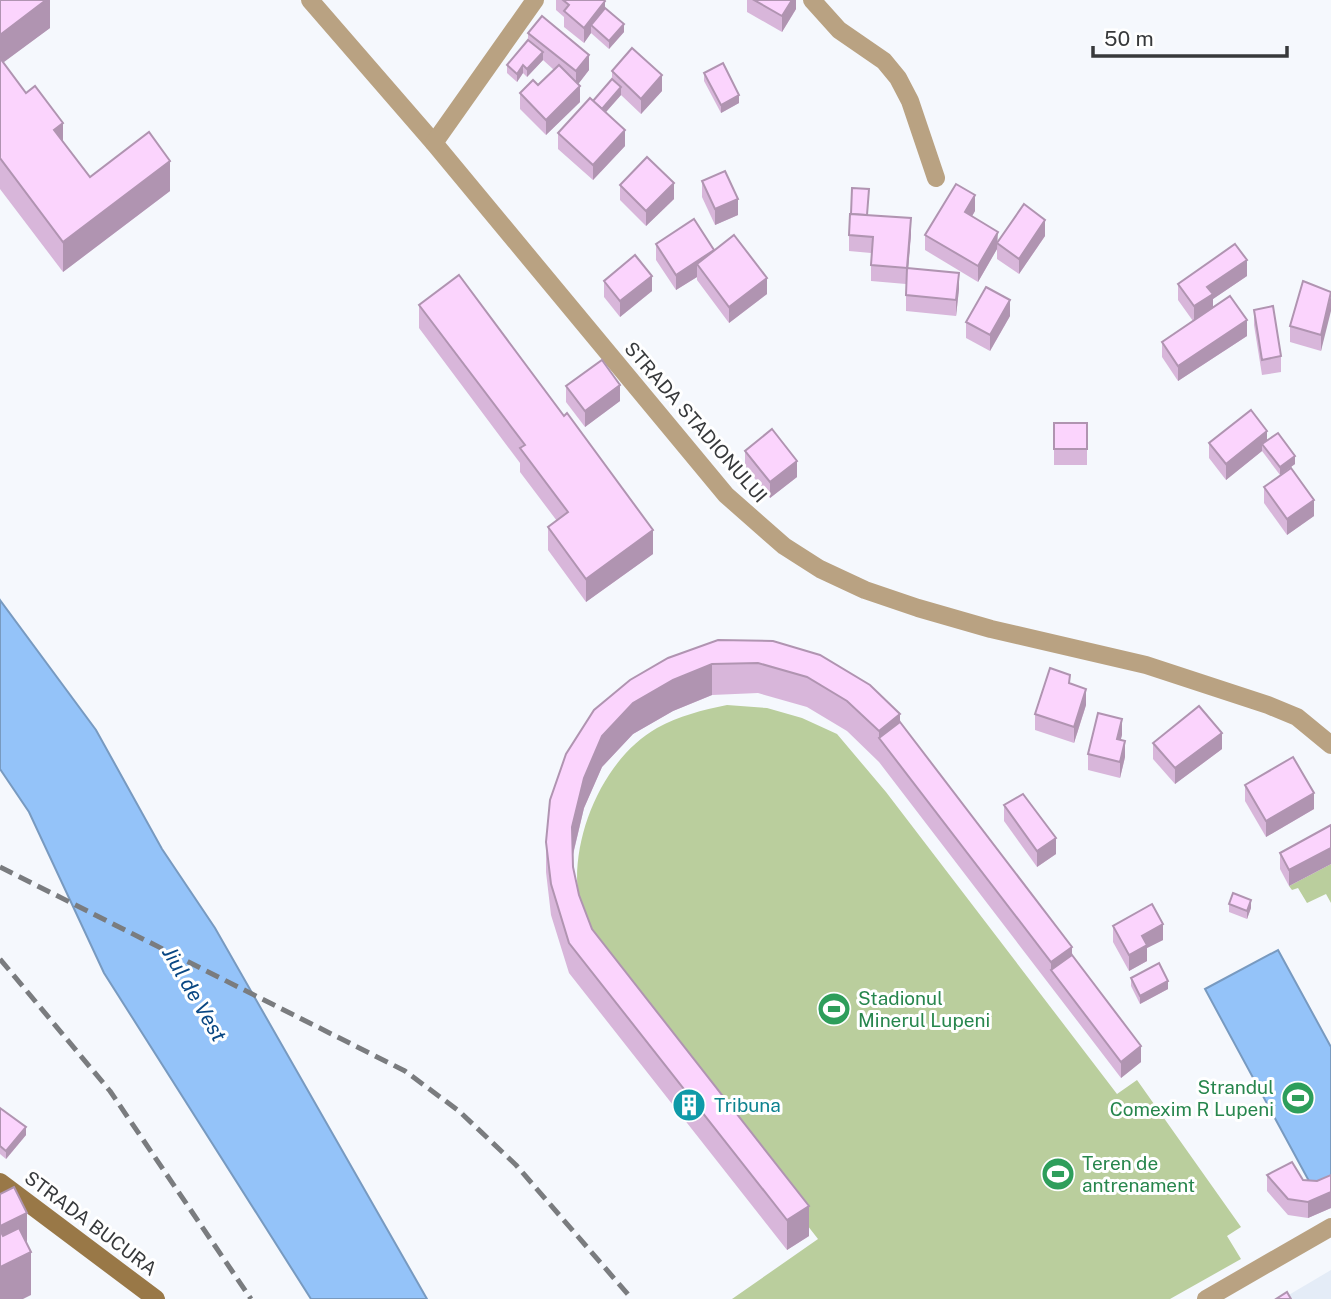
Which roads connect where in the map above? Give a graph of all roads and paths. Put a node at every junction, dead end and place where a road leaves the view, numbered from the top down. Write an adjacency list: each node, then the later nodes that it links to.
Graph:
1 (310, 0): 4 (street, STRADA STADIONULUI)
2 (535, 0): 4 (street)
3 (812, 0): 5 (street)
4 (434, 143): 6 (street, STRADA STADIONULUI)
5 (936, 178)
6 (1331, 745)
7 (4, 1190): 9 (main road, STRADA BUCURA)
8 (1331, 1227): 10 (street)
9 (156, 1299)
10 (1206, 1299)

